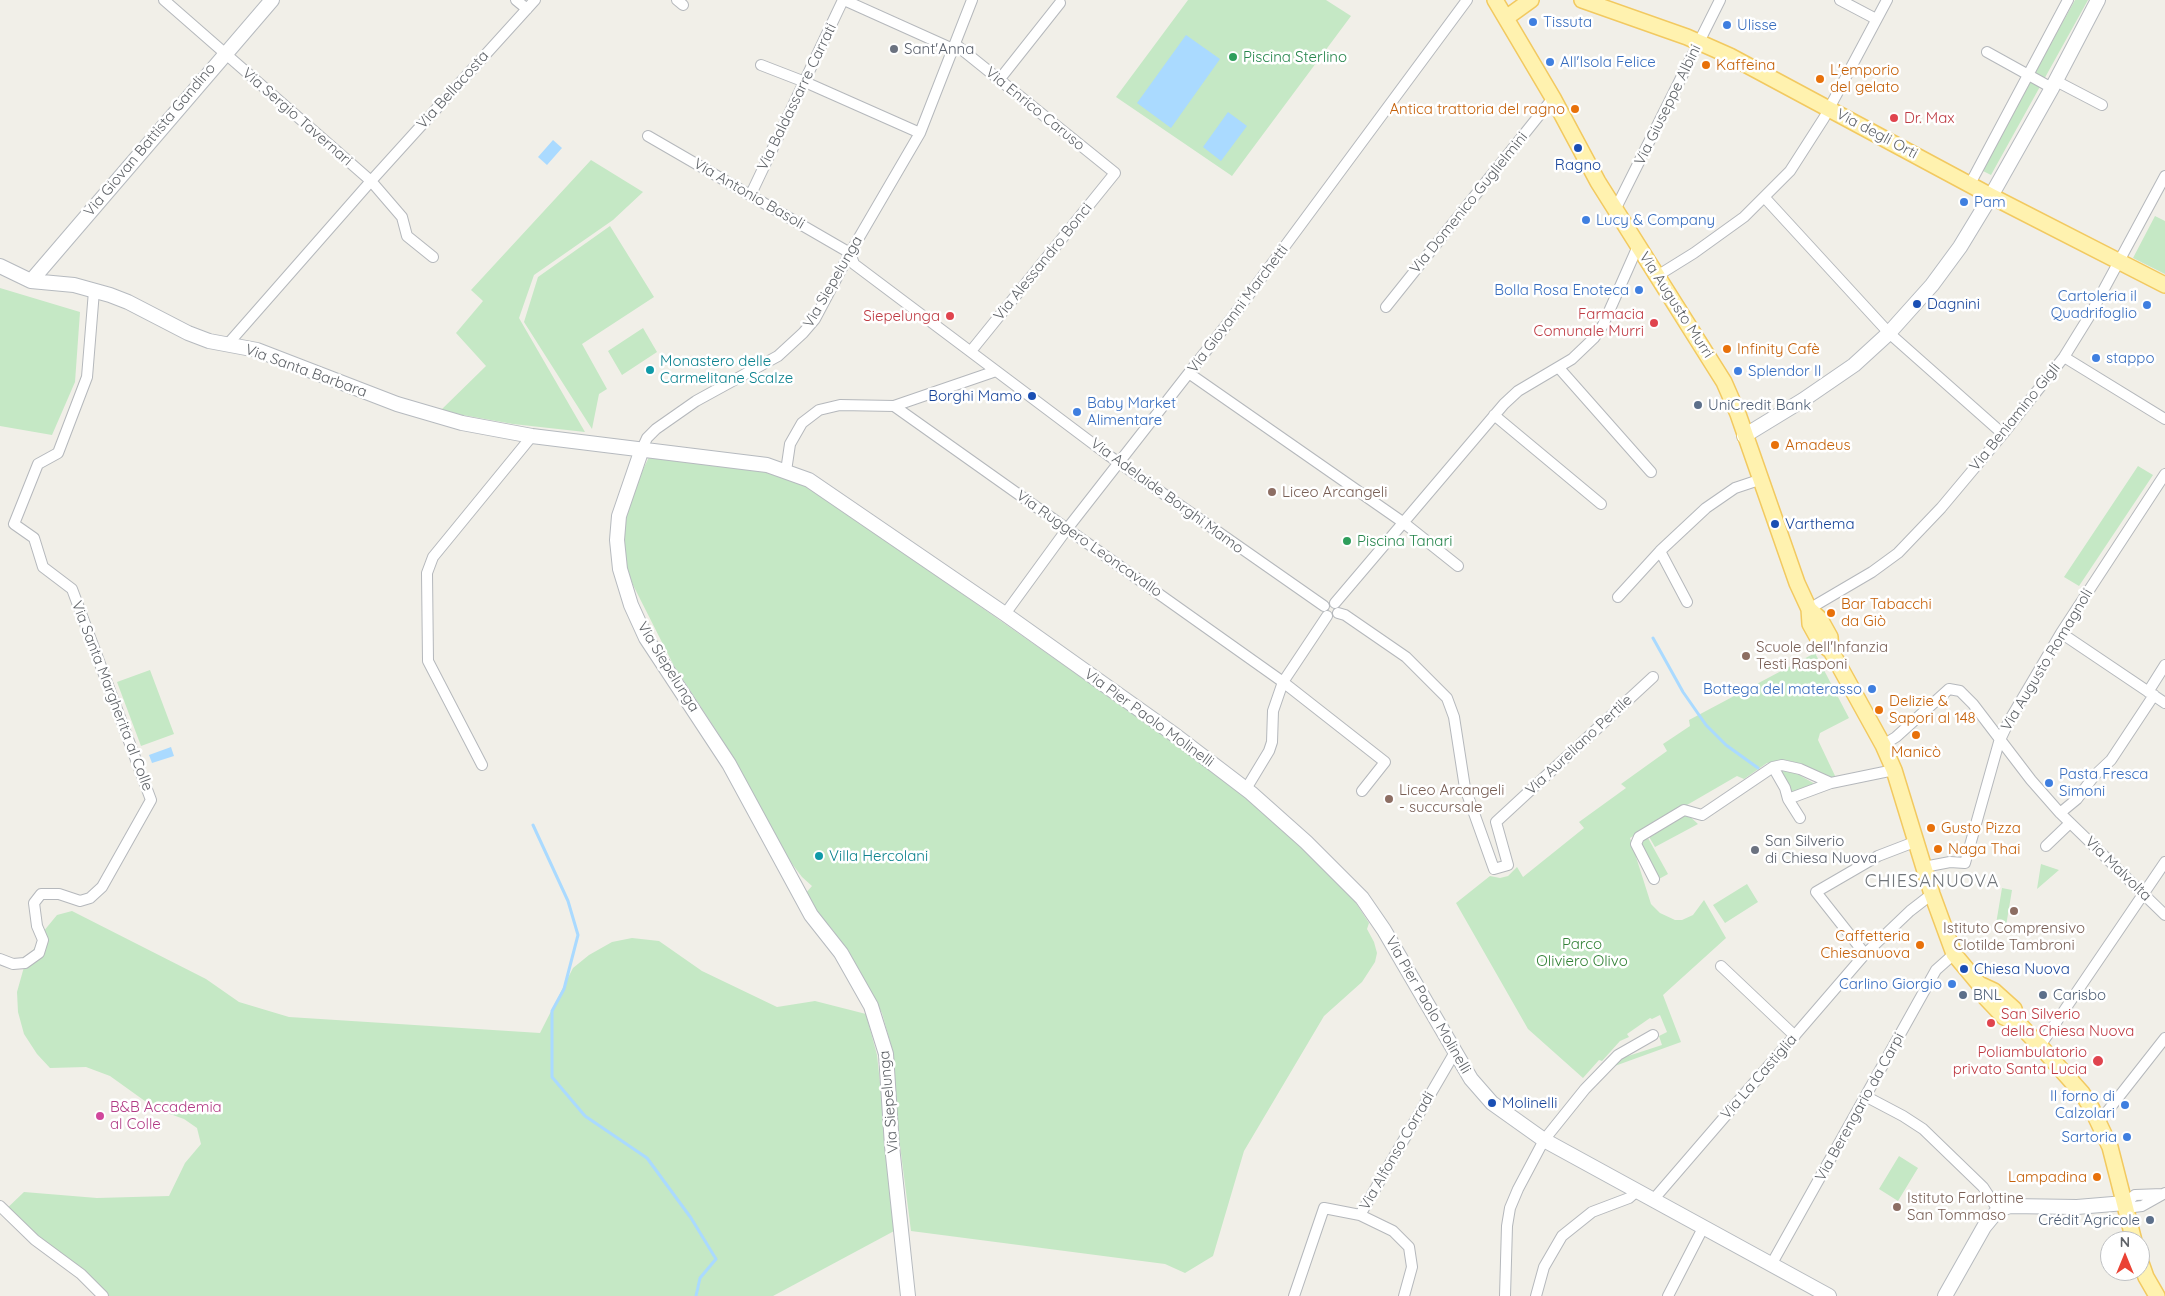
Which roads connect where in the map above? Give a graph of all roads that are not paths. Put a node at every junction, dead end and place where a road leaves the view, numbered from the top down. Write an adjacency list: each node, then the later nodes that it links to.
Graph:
1 (164, 0): 24 (street, Via Sergio Tavernari)
2 (272, 0): 24 (street, Via Giovan Battista Gandino)
3 (516, 0): 18 (street)
4 (535, 0): 18 (street, Via Bellacosta)
5 (844, 0): 22 (street, Via Enrico Caruso); 28 (street, Via Baldassarre Carrati)
6 (972, 0): 22 (street, Via Siepelunga)
7 (1467, 0): 59 (street, Via Giovanni Marchetti)
8 (1495, 0): 19 (main road, Via Augusto Murri)
9 (1531, 0): 19 (main road)
10 (1582, 0): 17 (main road, Via degli Orti)
11 (1720, 0): 21 (street, Via Giuseppe Albini)
12 (1840, 0): 20 (street)
13 (1887, 0): 20 (street)
14 (2068, 0): 26 (street)
15 (2098, 0): 29 (street)
16 (1060, 3): 27 (street)
17 (1599, 3): 21 (main road, Via degli Orti)
18 (527, 9): 37 (street, Via Bellacosta)
19 (1506, 18): 30 (main road, Via Augusto Murri)
20 (1876, 20): 32 (street)
21 (1699, 42): 32 (main road, Via degli Orti); 42 (street, Via Giuseppe Albini)
22 (954, 46): 27 (street, Via Enrico Caruso); 33 (street, Via Siepelunga)
23 (1987, 52): 26 (street)
24 (224, 54): 37 (street, Via Sergio Tavernari); 49 (street, Via Giovan Battista Gandino)
25 (761, 65): 28 (street)
26 (2028, 76): 29 (street); 38 (street)
27 (999, 80): 35 (street, Via Enrico Caruso)
28 (805, 82): 33 (street); 39 (street, Via Baldassarre Carrati)
29 (2054, 84): 31 (street); 40 (street)
30 (1553, 98): 42 (main road, Via Augusto Murri); 52 (street, Via Domenico Guglielmini)
31 (2102, 105)
32 (1829, 108): 38 (main road, Via degli Orti); 41 (street)
33 (920, 133): 44 (street, Via Siepelunga)
34 (648, 136): 39 (street, Via Antonio Basoli)
35 (1115, 173): 55 (street, Via Alessandro Bonci)
36 (2165, 176): 46 (street, Via Beniamino Gigli)
37 (371, 181): 45 (street); 54 (street, Via Bellacosta)
38 (1970, 184): 40 (main road, Via degli Orti)
39 (751, 194): 44 (street, Via Antonio Basoli)
40 (1991, 196): 46 (main road, Via degli Orti); 53 (street)
41 (1765, 198): 48 (street); 53 (street)
42 (1615, 210): 43 (main road, Via Augusto Murri)
43 (1638, 246): 48 (main road, Via Augusto Murri); 57 (street)
44 (850, 252): 55 (street, Via Adelaide Borghi Mamo); 66 (street, Via Siepelunga)
45 (433, 257)
46 (2119, 262): 50 (main road, Via degli Orti); 56 (street, Via Beniamino Gigli)
47 (0, 266): 49 (street, Via Santa Barbara)
48 (1657, 276): 65 (main road, Via Augusto Murri)
49 (30, 281): 51 (street, Via Santa Barbara)
50 (2165, 286)
51 (94, 291): 54 (street, Via Santa Barbara); 111 (street, Via Santa Margherita al Colle)
52 (1386, 307)
53 (1889, 333): 63 (street); 65 (street)
54 (226, 345): 64 (street, Via Santa Barbara)
55 (971, 351): 58 (street, Via Adelaide Borghi Mamo)
56 (2064, 356): 62 (street); 63 (street, Via Beniamino Gigli)
57 (1559, 368): 61 (street); 69 (street)
58 (996, 370): 60 (street); 67 (street, Via Adelaide Borghi Mamo)
59 (1190, 374): 67 (street, Via Giovanni Marchetti); 73 (street)
60 (894, 406): 68 (street); 74 (street, Via Ruggero Leoncavallo)
61 (1494, 415): 72 (street); 73 (street)
62 (2165, 419)
63 (2003, 434): 80 (street, Via Beniamino Gigli)
64 (532, 436): 66 (street, Via Santa Barbara); 91 (street)
65 (1744, 436): 71 (main road, Via Augusto Murri)
66 (642, 449): 68 (street, Via Pier Paolo Molinelli); 133 (street, Via Siepelunga)
67 (1120, 463): 74 (street, Via Giovanni Marchetti); 81 (street, Via Adelaide Borghi Mamo)
68 (786, 471): 82 (street, Via Pier Paolo Molinelli)
69 (1651, 472)
70 (2165, 474): 83 (street, Via Augusto Romagnoli)
71 (1759, 480): 75 (street); 80 (main road, Via Augusto Murri)
72 (1601, 504)
73 (1404, 523): 76 (street); 79 (street)
74 (1067, 529): 82 (street, Via Giovanni Marchetti); 86 (street, Via Ruggero Leoncavallo)
75 (1660, 551): 77 (street); 78 (street)
76 (1458, 566)
77 (1618, 598)
78 (1687, 602)
79 (1337, 608): 81 (street); 85 (street, Via Aureliano Pertile)
80 (1809, 609): 90 (main road, Via Augusto Murri)
81 (1326, 611): 86 (street)
82 (1005, 614): 95 (street, Via Pier Paolo Molinelli)
83 (2061, 634): 87 (street); 89 (street, Via Augusto Romagnoli)
84 (2165, 666): 87 (street)
85 (1653, 677)
86 (1283, 682): 95 (street); 96 (street, Via Ruggero Leoncavallo)
87 (2151, 694): 88 (street); 98 (street)
88 (2165, 703)
89 (2000, 742): 90 (street, Via Malvolta); 98 (street, Via Malvolta); 104 (street, Via Augusto Romagnoli)
90 (1883, 745): 93 (main road, Via Augusto Murri)
91 (482, 765)
92 (1773, 767): 94 (street); 97 (street); 105 (street)
93 (1894, 770): 94 (street); 101 (main road, Via Augusto Murri)
94 (1831, 784): 97 (street)
95 (1246, 789): 117 (street, Via Pier Paolo Molinelli)
96 (1362, 791)
97 (1788, 799): 99 (street)
98 (2060, 813): 100 (street, Via Malvolta)
99 (1800, 818)
100 (2070, 823): 102 (street); 107 (street, Via Malvolta)
101 (1917, 841): 104 (main road, Via Augusto Murri); 109 (street)
102 (2046, 846)
103 (2165, 862): 107 (street)
104 (1924, 867): 106 (main road, Via Augusto Murri)
105 (1654, 880)
106 (1932, 894): 109 (street, Via La Castiglia); 110 (main road, Via Augusto Murri)
107 (2144, 894): 108 (street, Via Malvolta); 116 (street)
108 (2165, 915)
109 (1865, 954): 114 (street, Via La Castiglia)
110 (1954, 954): 116 (main road, Via Augusto Murri); 118 (street, Via Berengario da Carpi)
111 (0, 959)
112 (1721, 966): 114 (street)
113 (1653, 1035): 120 (street)
114 (1795, 1036): 123 (street, Via La Castiglia)
115 (2165, 1038): 119 (street)
116 (2040, 1046): 119 (main road, Via Augusto Murri)
117 (1455, 1052): 120 (street, Via Pier Paolo Molinelli); 127 (street, Via Alfonso Corradi)
118 (1867, 1097): 126 (street); 130 (street, Via Berengario da Carpi)
119 (2099, 1122): 124 (main road, Via Augusto Murri)
120 (1544, 1140): 121 (street, Via Pier Paolo Molinelli); 136 (street)
121 (1637, 1191): 123 (street, Via Pier Paolo Molinelli); 137 (street)
122 (2164, 1194): 124 (street)
123 (1653, 1200): 128 (street, Via Pier Paolo Molinelli)
124 (2125, 1203): 126 (street); 129 (main road, Via Augusto Murri)
125 (0, 1206): 132 (street)
126 (1998, 1210): 140 (street)
127 (1360, 1215): 134 (street, Via Alfonso Corradi); 135 (street)
128 (1703, 1228): 130 (street, Via Pier Paolo Molinelli); 138 (street)
129 (2132, 1231)
130 (1772, 1265): 139 (street, Via Pier Paolo Molinelli)
131 (2148, 1281): 141 (main road)
132 (103, 1296)
133 (908, 1296)
134 (1294, 1296)
135 (1404, 1296)
136 (1505, 1296)
137 (1536, 1296)
138 (1668, 1296)
139 (1829, 1296)
140 (1945, 1296)
141 (2157, 1296)

